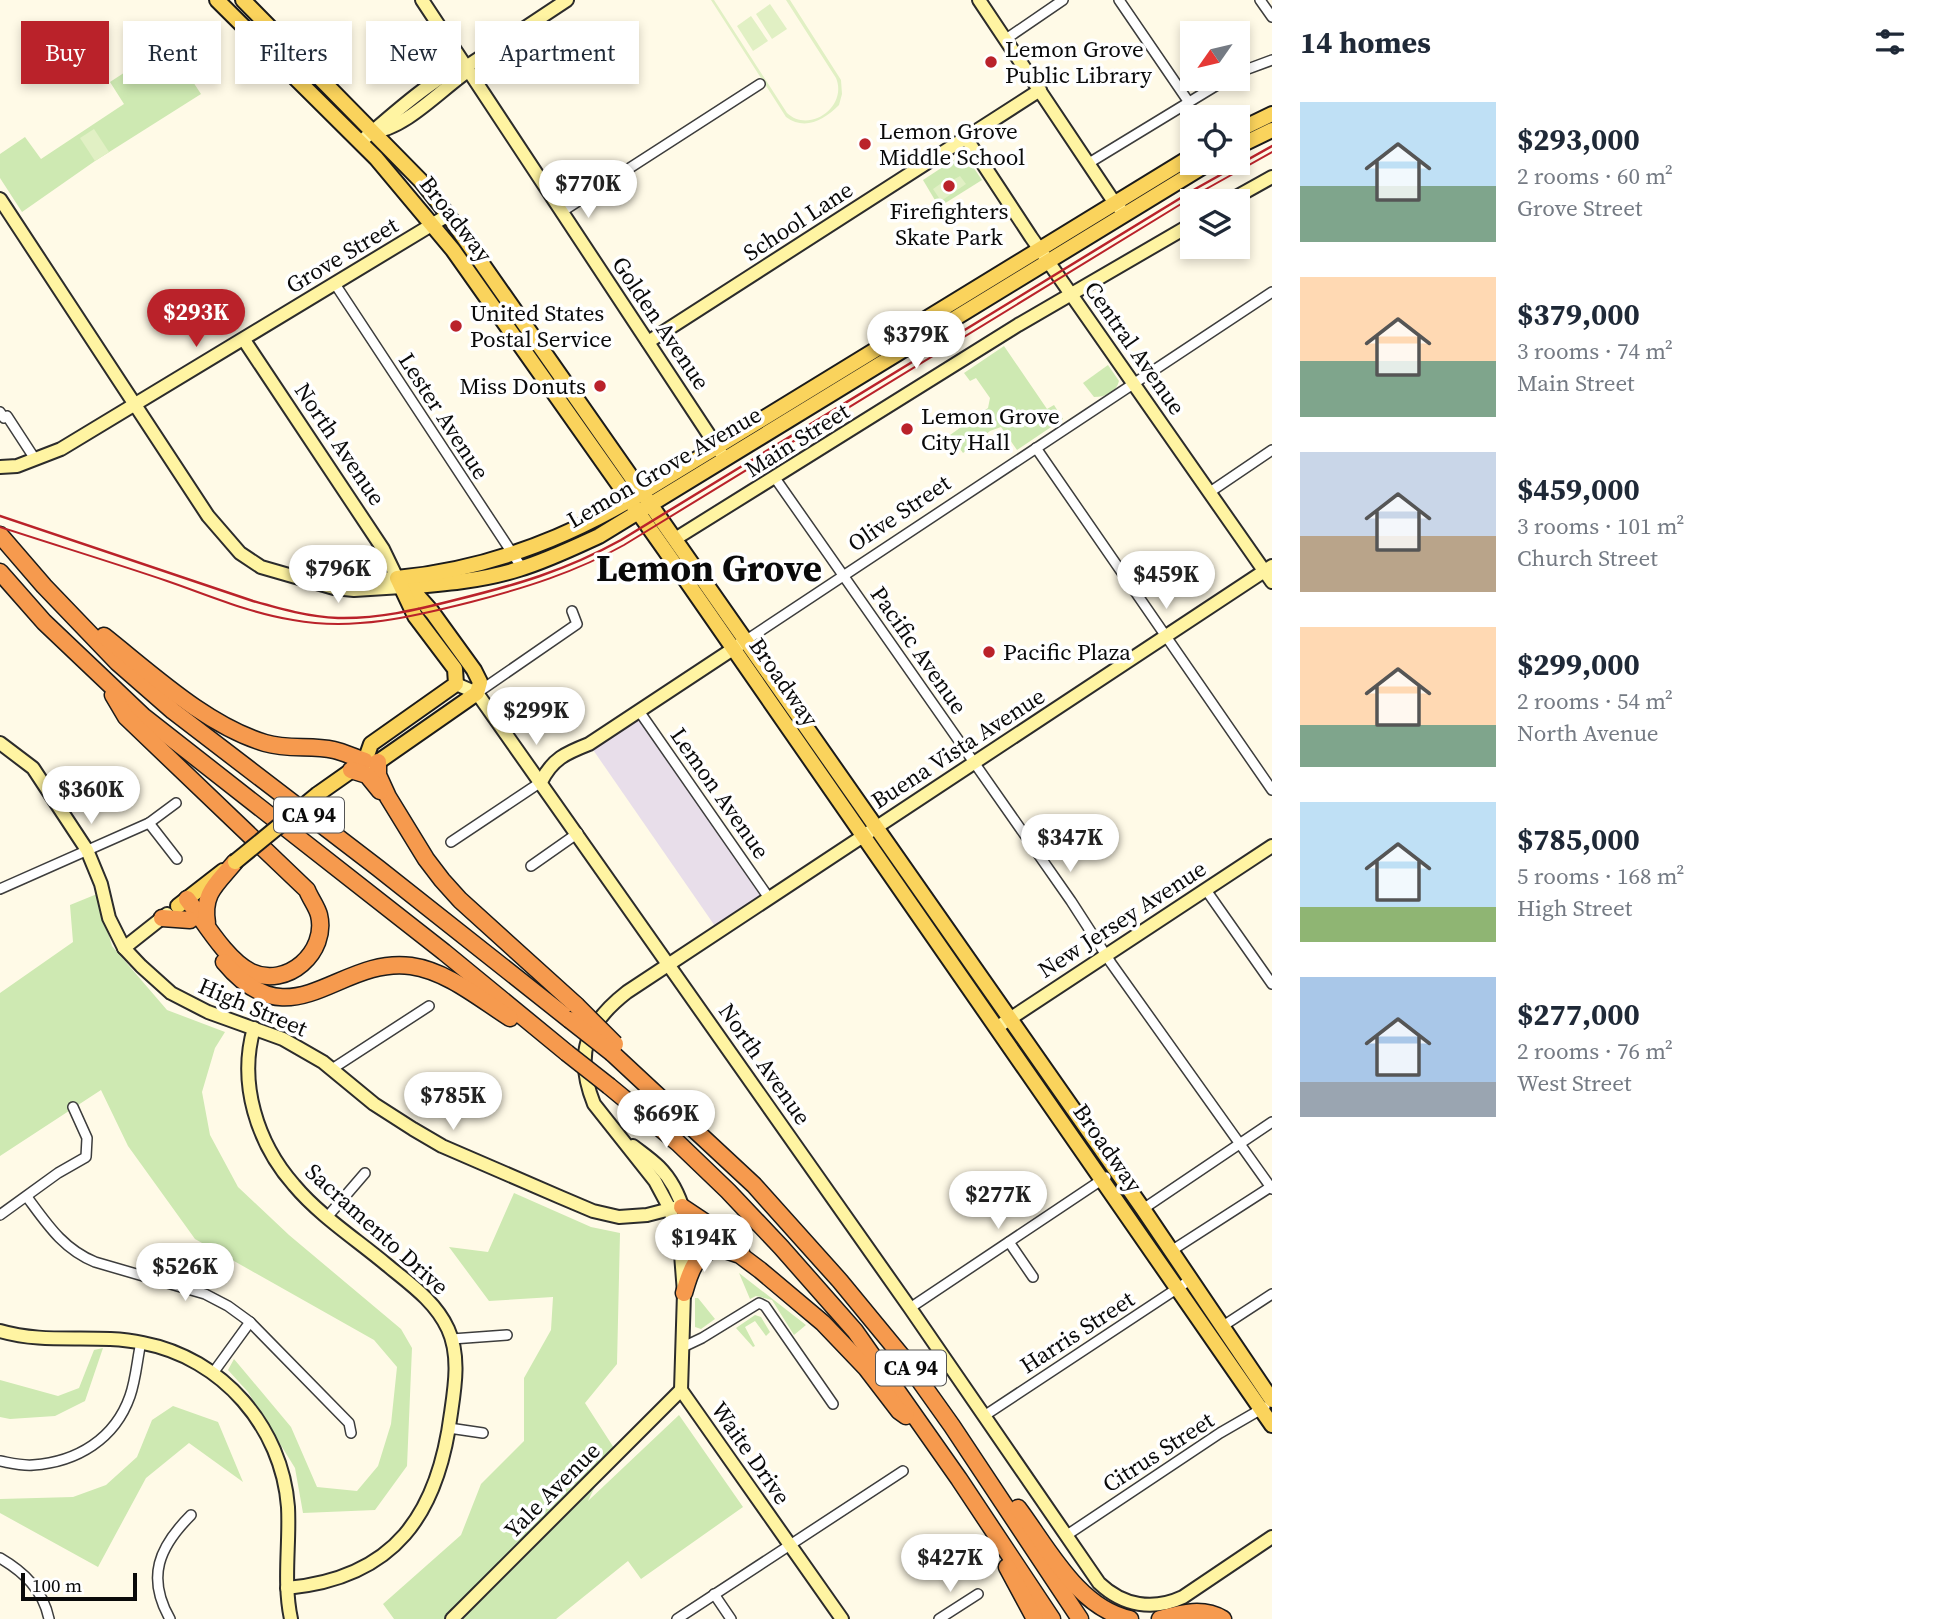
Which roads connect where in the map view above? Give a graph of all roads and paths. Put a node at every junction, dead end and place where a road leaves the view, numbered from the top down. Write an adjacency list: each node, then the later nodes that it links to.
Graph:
1 (217, 0): 24 (main road, Broadway)
2 (243, 0): 21 (main road, Broadway)
3 (422, 0): 12 (street, Golden Avenue)
4 (567, 0): 12 (street)
5 (979, 0): 10 (street)
6 (1063, 0): 10 (street)
7 (1119, 0): 17 (street)
8 (1260, 0): 9 (street)
9 (1272, 17)
10 (1006, 39): 15 (street)
11 (1272, 60): 13 (street)
12 (466, 67): 21 (street); 32 (street, Golden Avenue)
13 (1250, 68)
14 (760, 84): 32 (street)
15 (1040, 90): 22 (street, School Lane); 25 (street)
16 (1207, 91): 17 (street)
17 (1188, 102): 25 (street)
18 (1272, 114): 19 (main road)
19 (1250, 125)
20 (1272, 130): 23 (main road)
21 (372, 132): 24 (street); 34 (main road, Broadway)
22 (966, 138): 37 (street, Central Avenue); 43 (street, School Lane)
23 (1250, 141)
24 (360, 142): 35 (main road, Broadway)
25 (1089, 163): 31 (street)
26 (1180, 163): 31 (main road, Lemon Grove Avenue)
27 (1189, 175): 33 (main road, Lemon Grove Avenue)
28 (1272, 177): 29 (street)
29 (1250, 189)
30 (0, 199): 45 (street, Lemon Grove Avenue)
31 (1114, 202): 33 (street); 37 (main road, Lemon Grove Avenue)
32 (563, 211): 43 (street, Golden Avenue)
33 (1125, 214): 38 (main road, Lemon Grove Avenue)
34 (448, 215): 35 (street, Grove Street); 54 (main road, Broadway)
35 (433, 224): 39 (street, Grove Street); 54 (main road, Broadway)
36 (1180, 230): 41 (street, Main Street)
37 (1039, 248): 38 (street, Central Avenue); 49 (main road, Lemon Grove Avenue)
38 (1049, 261): 41 (street, Central Avenue); 49 (main road, Lemon Grove Avenue)
39 (335, 284): 42 (street, Grove Street); 57 (street, Lester Avenue)
40 (1272, 292): 44 (street, Olive Street)
41 (1073, 295): 44 (street, Central Avenue); 52 (street, Main Street)
42 (244, 340): 45 (street, Grove Street); 62 (street, North Avenue)
43 (648, 342): 49 (street, Golden Avenue)
44 (1134, 384): 47 (street, Olive Street); 53 (street, Central Avenue)
45 (136, 405): 50 (street, Grove Street); 62 (street, Lemon Grove Avenue)
46 (0, 412): 50 (street)
47 (1036, 448): 61 (street, Olive Street); 67 (street)
48 (1272, 450): 53 (street)
49 (721, 453): 54 (main road, Lemon Grove Avenue)
50 (35, 459): 51 (street, Grove Street)
51 (0, 467)
52 (775, 478): 56 (street, Main Street); 61 (street, Pacific Avenue)
53 (1210, 492): 60 (street, Central Avenue)
54 (640, 502): 56 (main road, Broadway); 57 (main road, Lemon Grove Avenue); 58 (main road, Lemon Grove Avenue); 68 (main road, Broadway)
55 (0, 535): 64 (highway, CA 94)
56 (675, 539): 68 (main road, Broadway)
57 (513, 555): 58 (street, Lester Avenue); 62 (main road, Lemon Grove Avenue)
58 (522, 568): 63 (main road, Lemon Grove Avenue)
59 (0, 572): 69 (highway, CA 94)
60 (1270, 573): 67 (street, Buena Vista Avenue)
61 (844, 575): 68 (street, Olive Street); 76 (street, Pacific Avenue)
62 (405, 582): 63 (main road, Lemon Grove Avenue); 65 (main road, North Avenue); 70 (main road, North Avenue)
63 (463, 582): 65 (main road)
64 (58, 600): 77 (highway); 104 (highway, CA 94)
65 (432, 611): 71 (main road, North Avenue)
66 (572, 611): 71 (street)
67 (1166, 636): 76 (street, Buena Vista Avenue); 79 (street)
68 (739, 644): 72 (street, Olive Street); 83 (main road, Broadway); 85 (main road, Broadway)
69 (104, 681): 98 (highway); 108 (highway, CA 94)
70 (456, 684): 71 (street); 73 (main road)
71 (477, 692): 74 (main road); 78 (street, North Avenue)
72 (639, 711): 78 (street, Olive Street); 94 (street, Lemon Avenue)
73 (407, 719): 74 (main road); 77 (main road)
74 (409, 740): 77 (main road)
75 (1, 745): 88 (street, High Street)
76 (974, 762): 83 (street, Buena Vista Avenue); 100 (street, Pacific Avenue)
77 (365, 765): 80 (highway); 80 (highway); 90 (main road, bridge)
78 (541, 782): 84 (street, North Avenue); 86 (street, Olive Street)
79 (1272, 790)
80 (388, 797): 104 (highway)
81 (176, 803): 82 (street)
82 (149, 823): 88 (street); 89 (street)
83 (876, 828): 85 (street, Buena Vista Avenue); 105 (main road, Broadway)
84 (578, 833): 91 (street); 101 (street, North Avenue)
85 (863, 836): 94 (street, Buena Vista Avenue); 107 (main road, Broadway)
86 (451, 842)
87 (1272, 846): 93 (street, New Jersey Avenue)
88 (87, 849): 92 (street); 99 (street, High Street)
89 (177, 859)
90 (235, 862): 95 (main road); 98 (highway)
91 (531, 866)
92 (0, 890)
93 (1206, 890): 100 (street, New Jersey Avenue); 102 (street)
94 (769, 898): 101 (street, Buena Vista Avenue)
95 (183, 902): 96 (street); 97 (highway); 98 (highway)
96 (162, 918): 97 (highway); 99 (street)
97 (190, 920): 108 (highway)
98 (208, 926)
99 (124, 947): 106 (street, High Street)
100 (1106, 955): 105 (street, New Jersey Avenue); 112 (street, Pacific Avenue)
101 (668, 965): 118 (street, Waite Drive); 130 (street, North Avenue)
102 (1272, 984)
103 (429, 1006): 109 (street)
104 (573, 1012): 148 (highway, CA 94, bridge)
105 (1010, 1018): 107 (street, New Jersey Avenue); 113 (main road, Broadway)
106 (254, 1028): 109 (street, High Street); 121 (street, Sacramento Drive)
107 (996, 1028): 115 (main road, Broadway)
108 (567, 1053): 145 (highway, CA 94, bridge)
109 (332, 1069): 118 (street, High Street)
110 (73, 1107): 117 (street)
111 (1272, 1122): 112 (street)
112 (1240, 1143): 116 (street, Pacific Avenue); 119 (street)
113 (1116, 1170): 115 (street); 119 (main road, Broadway)
114 (365, 1173): 121 (street)
115 (1102, 1179): 122 (street); 127 (main road, Broadway)
116 (1272, 1188): 123 (street)
117 (27, 1197): 120 (street); 131 (street)
118 (676, 1208): 124 (highway); 128 (street, Waite Drive)
119 (1143, 1209): 123 (main road, Broadway)
120 (0, 1215)
121 (328, 1216): 135 (street, Sacramento Drive)
122 (1009, 1241): 125 (street); 130 (street)
123 (1171, 1251): 126 (main road, Broadway)
124 (760, 1270): 128 (highway); 145 (highway)
125 (1033, 1277)
126 (1191, 1280): 127 (street, Harris Street); 132 (main road, Broadway)
127 (1177, 1288): 141 (main road, Broadway); 142 (street, Harris Street)
128 (684, 1293): 137 (street, Waite Drive)
129 (1272, 1294): 132 (street)
130 (910, 1308): 142 (street, North Avenue)
131 (250, 1322): 138 (street); 146 (street)
132 (1223, 1326): 141 (main road, Broadway)
133 (0, 1331): 136 (street)
134 (507, 1335): 135 (street)
135 (452, 1339): 144 (street, Sacramento Drive)
136 (141, 1342): 138 (street); 149 (street)
137 (684, 1347): 139 (street, Waite Drive); 140 (street)
138 (213, 1373): 157 (street)
139 (681, 1390): 155 (street, Waite Drive); 163 (street, Yale Avenue)
140 (833, 1404)
141 (1268, 1404): 143 (main road, Broadway); 153 (street, Citrus Street)
142 (984, 1416): 153 (street, North Avenue)
143 (1272, 1425)
144 (449, 1428): 147 (street); 157 (street, Sacramento Drive)
145 (925, 1431): 151 (highway, CA 94)
146 (351, 1433)
147 (483, 1433)
148 (975, 1460): 170 (highway, CA 94); 171 (highway)
149 (0, 1461)
150 (903, 1471): 155 (street)
151 (959, 1479): 168 (highway); 169 (highway, CA 94)
152 (191, 1515): 161 (street)
153 (1067, 1535): 154 (street, North Avenue)
154 (1272, 1537)
155 (790, 1546): 158 (street); 166 (street, Waite Drive)
156 (0, 1558): 160 (street)
157 (287, 1588): 162 (street)
158 (714, 1594): 164 (street); 165 (street)
159 (978, 1594): 167 (street)
160 (49, 1619)
161 (170, 1619)
162 (291, 1619)
163 (453, 1619)
164 (677, 1619)
165 (731, 1619)
166 (842, 1619)
167 (939, 1619)
168 (1035, 1619)
169 (1052, 1619)
170 (1080, 1619)
171 (1130, 1619)
172 (1160, 1619): 173 (highway)
173 (1223, 1619)

